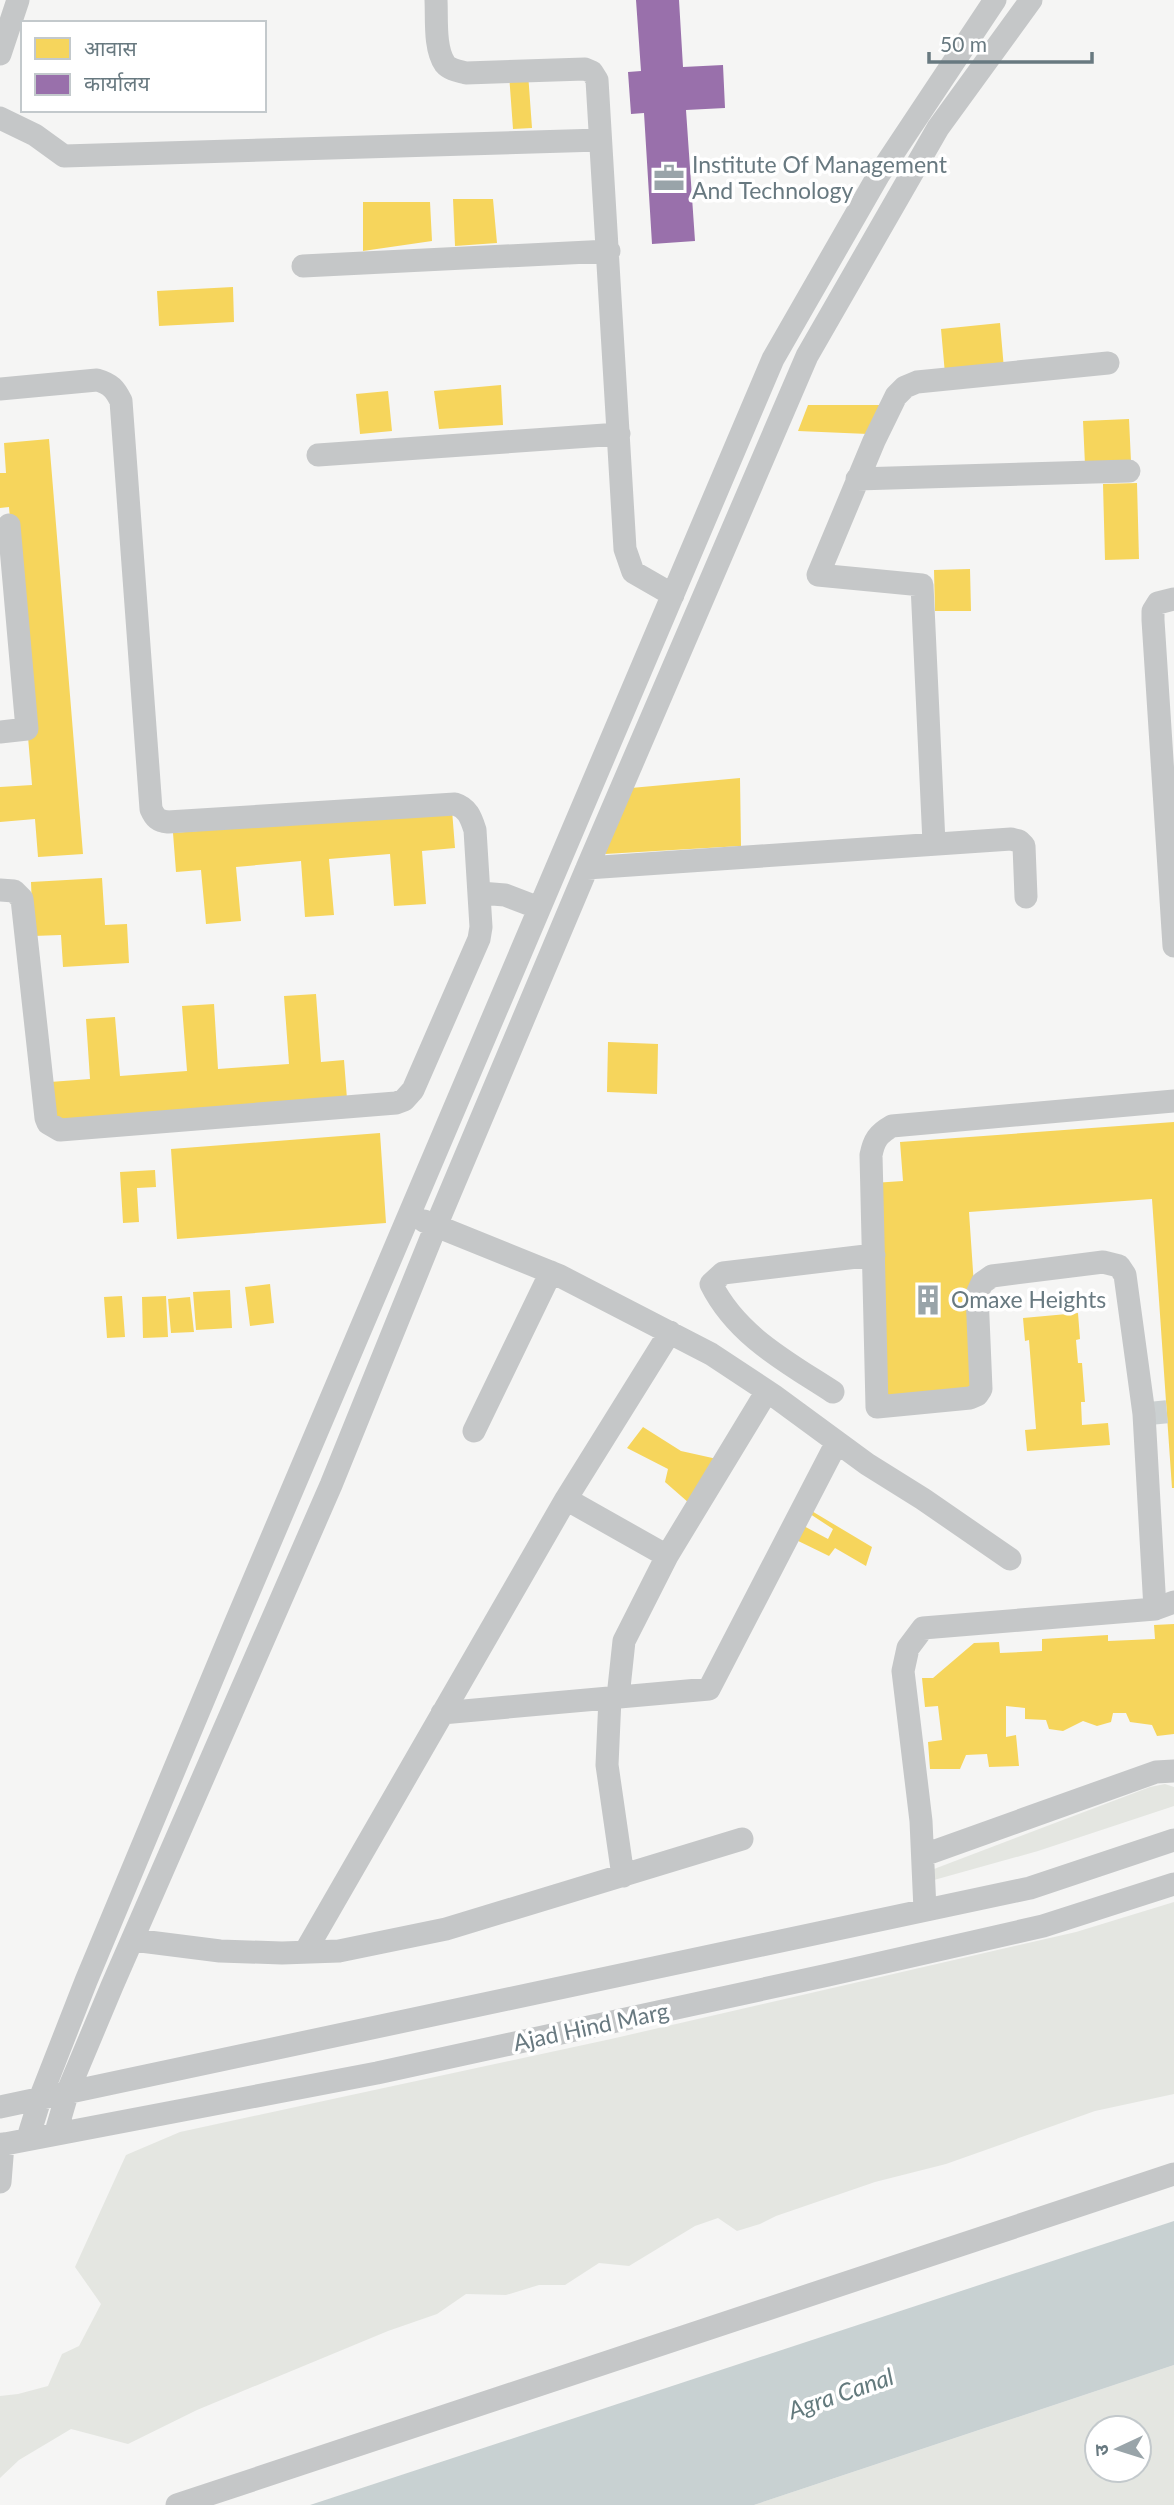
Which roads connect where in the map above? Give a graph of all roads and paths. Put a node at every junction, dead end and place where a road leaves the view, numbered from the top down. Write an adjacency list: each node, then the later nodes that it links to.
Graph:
1 (18, 0): 5 (street)
2 (436, 0): 7 (street)
3 (995, 0): 17 (street)
4 (1031, 0): 21 (street)
5 (10, 43)
6 (0, 118): 7 (street)
7 (600, 140): 8 (street)
8 (609, 251): 9 (street); 12 (street)
9 (303, 266)
10 (1108, 363): 15 (street)
11 (0, 389): 25 (street)
12 (619, 434): 13 (street); 17 (street)
13 (318, 455)
14 (1129, 471): 15 (street)
15 (857, 479): 22 (street)
16 (9, 525): 19 (street)
17 (673, 595): 20 (street)
18 (1174, 599): 27 (street)
19 (0, 732)
20 (608, 746): 21 (street); 28 (street)
21 (631, 763): 23 (street)
22 (934, 843): 23 (street); 26 (street)
23 (587, 868): 32 (street)
24 (0, 890): 25 (street)
25 (481, 893): 28 (street)
26 (1026, 897)
27 (1173, 905): 29 (street)
28 (539, 908): 31 (street)
29 (1174, 946)
30 (1174, 1101): 33 (street)
31 (407, 1215): 32 (street); 56 (street)
32 (436, 1226): 34 (street); 53 (street)
33 (874, 1255): 37 (street); 43 (street)
34 (551, 1272): 35 (street); 38 (street)
35 (670, 1332): 36 (street); 40 (street)
36 (766, 1391): 39 (street); 41 (street)
37 (833, 1392)
38 (474, 1431)
39 (837, 1441): 42 (street); 44 (street)
40 (566, 1499): 41 (street); 45 (street)
41 (667, 1556): 44 (street)
42 (1010, 1559)
43 (1165, 1606): 49 (street)
44 (614, 1697): 45 (street); 50 (street)
45 (442, 1713): 54 (street)
46 (1174, 1771): 49 (street)
47 (742, 1839): 50 (street)
48 (1174, 1840): 52 (street)
49 (924, 1855): 52 (street)
50 (623, 1876): 54 (street)
51 (1174, 1884): 58 (street, Ajad Hind Marg)
52 (925, 1910): 55 (street)
53 (133, 1940): 54 (street); 55 (street)
54 (305, 1952)
55 (68, 2091): 56 (street); 58 (street)
56 (41, 2096): 57 (street); 59 (street)
57 (0, 2106)
58 (56, 2133): 59 (street, Ajad Hind Marg)
59 (28, 2138): 60 (street, Ajad Hind Marg)
60 (1, 2144): 62 (street)
61 (1174, 2174): 63 (street)
62 (0, 2182)
63 (177, 2505)

